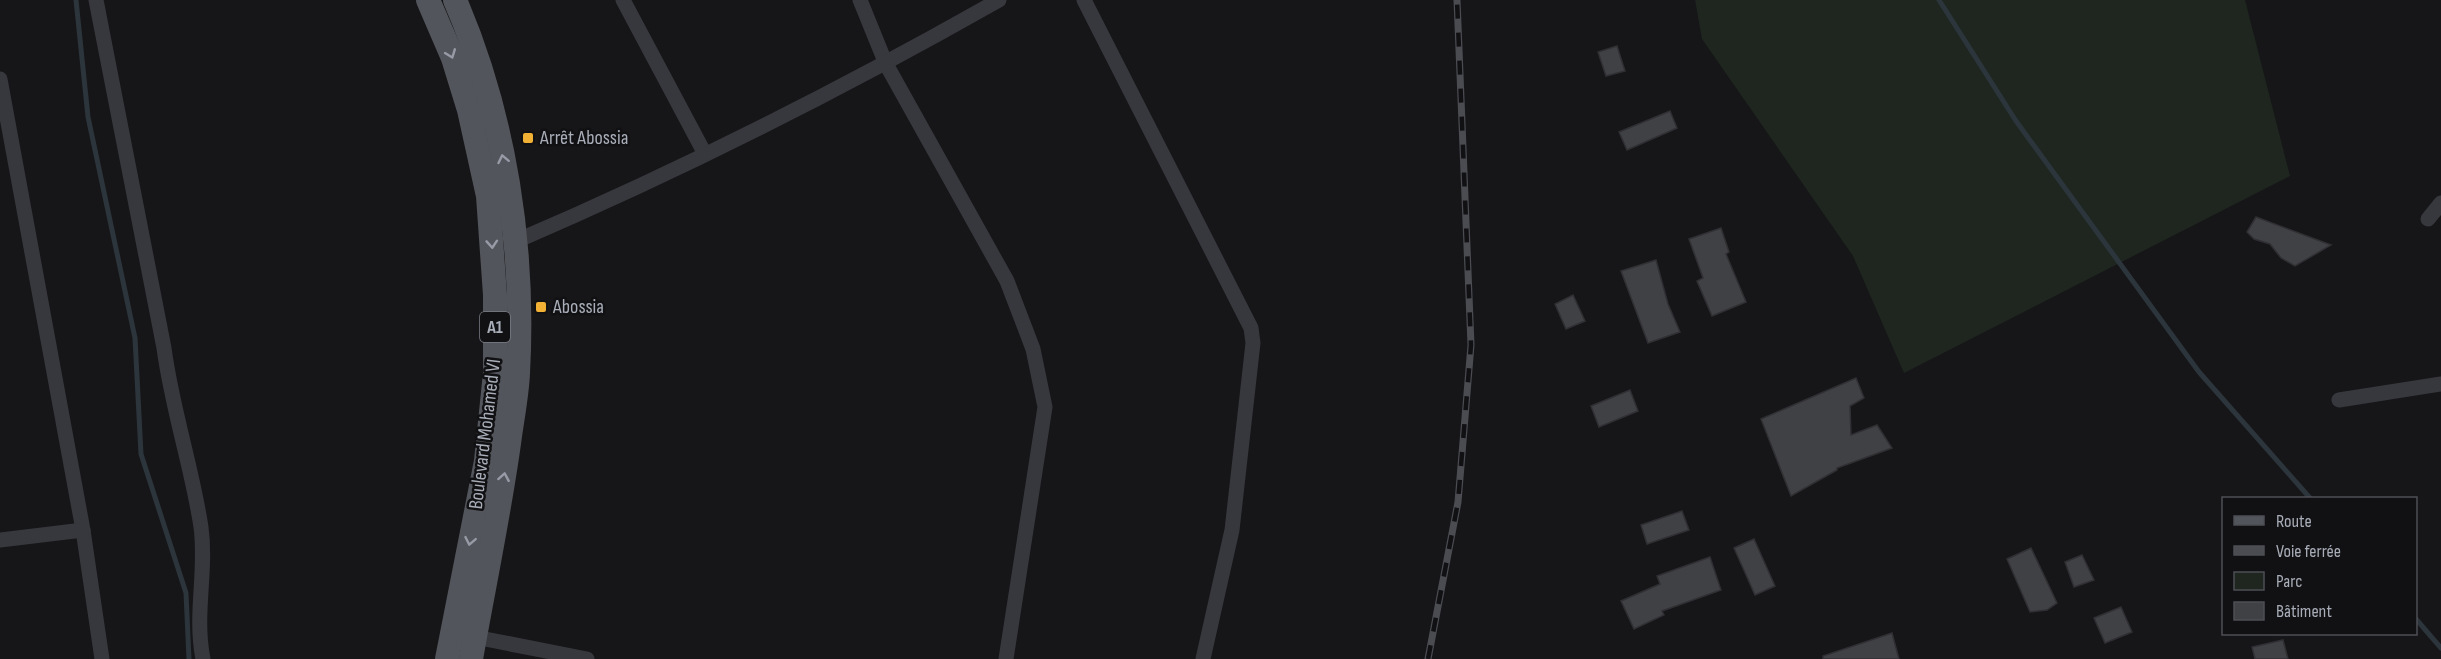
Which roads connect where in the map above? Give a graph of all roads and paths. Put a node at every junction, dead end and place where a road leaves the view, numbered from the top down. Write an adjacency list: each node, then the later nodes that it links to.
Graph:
1 (96, 0): 20 (street)
2 (428, 0): 21 (main road, Boulevard Mohamed VI / A1, one-way to 21)
3 (455, 0): 13 (main road, Boulevard Mohamed VI / A1, one-way to 3)
4 (623, 0): 10 (street)
5 (860, 0): 8 (street)
6 (999, 0): 8 (street)
7 (1084, 0): 24 (street)
8 (886, 64): 10 (street); 23 (street)
9 (0, 79): 16 (street)
10 (705, 154): 13 (street)
11 (2441, 203): 12 (street)
12 (2428, 219)
13 (514, 242): 18 (main road, Boulevard Mohamed VI / A1, one-way to 13)
14 (2441, 384): 15 (street)
15 (2339, 400)
16 (83, 530): 17 (street); 19 (street)
17 (0, 540)
18 (473, 648): 22 (street)
19 (102, 659)
20 (203, 659)
21 (447, 659)
22 (587, 659)
23 (1005, 659)
24 (1203, 659)

